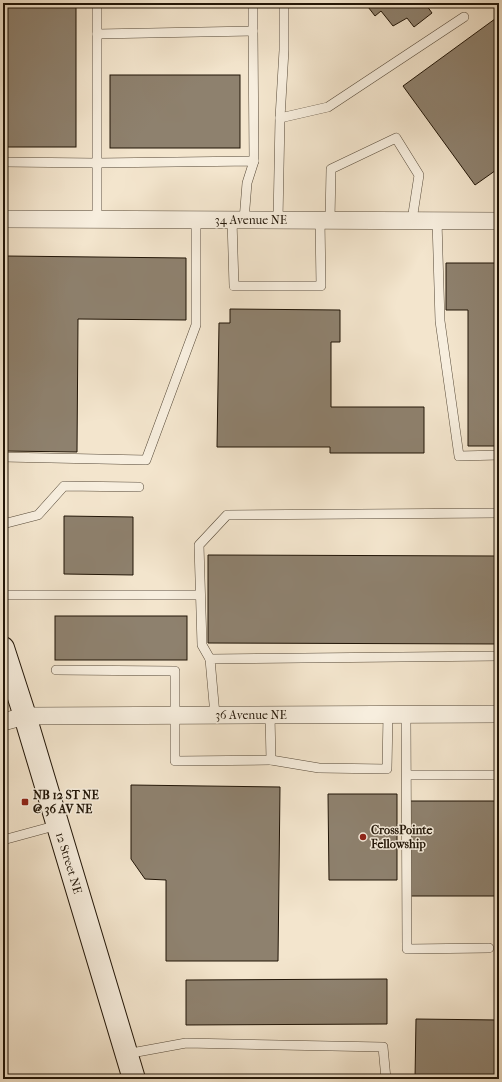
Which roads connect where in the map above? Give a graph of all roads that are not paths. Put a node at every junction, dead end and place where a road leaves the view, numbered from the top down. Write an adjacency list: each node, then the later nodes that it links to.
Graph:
1 (98, 3): 6 (lane)
2 (253, 3): 5 (lane)
3 (284, 3): 7 (lane)
4 (464, 17): 7 (lane)
5 (253, 31): 6 (lane); 8 (lane)
6 (98, 34): 10 (lane)
7 (280, 118): 15 (lane)
8 (254, 161): 10 (lane); 14 (lane)
9 (3, 162): 10 (lane)
10 (98, 163): 12 (lane)
11 (3, 219): 12 (street, 34 Avenue NE)
12 (98, 219): 13 (street, 34 Avenue NE)
13 (196, 220): 14 (street, 34 Avenue NE); 21 (lane)
14 (238, 220): 15 (street, 34 Avenue NE); 16 (lane)
15 (278, 220): 16 (street, 34 Avenue NE)
16 (325, 220): 17 (street, 34 Avenue NE); 17 (lane)
17 (412, 220): 18 (street, 34 Avenue NE)
18 (437, 221): 19 (street, 34 Avenue NE); 20 (lane)
19 (499, 221)
20 (499, 456)
21 (3, 457)
22 (139, 487): 24 (lane)
23 (499, 513): 26 (lane)
24 (3, 524)
25 (3, 595): 26 (lane)
26 (200, 595): 29 (lane)
27 (3, 648): 37 (street, 12 Street NE)
28 (499, 656): 29 (lane)
29 (210, 659): 35 (lane)
30 (56, 670): 34 (lane)
31 (388, 714): 32 (street, 36 Avenue NE); 36 (street, 36 Avenue NE); 39 (lane)
32 (406, 714): 33 (street, 36 Avenue NE); 40 (lane)
33 (499, 714)
34 (174, 715): 35 (street, 36 Avenue NE); 37 (street, 36 Avenue NE); 39 (lane)
35 (215, 715): 36 (street, 36 Avenue NE)
36 (270, 715): 39 (lane)
37 (26, 716): 38 (street, 36 Avenue NE); 42 (street, 12 Street NE)
38 (3, 722)
39 (271, 760)
40 (407, 775): 41 (lane); 44 (lane)
41 (499, 775)
42 (58, 825): 43 (lane); 45 (street, 12 Street NE)
43 (3, 840)
44 (489, 948)
45 (126, 1054): 46 (street, 12 Street NE); 47 (lane)
46 (134, 1079)
47 (386, 1079)

